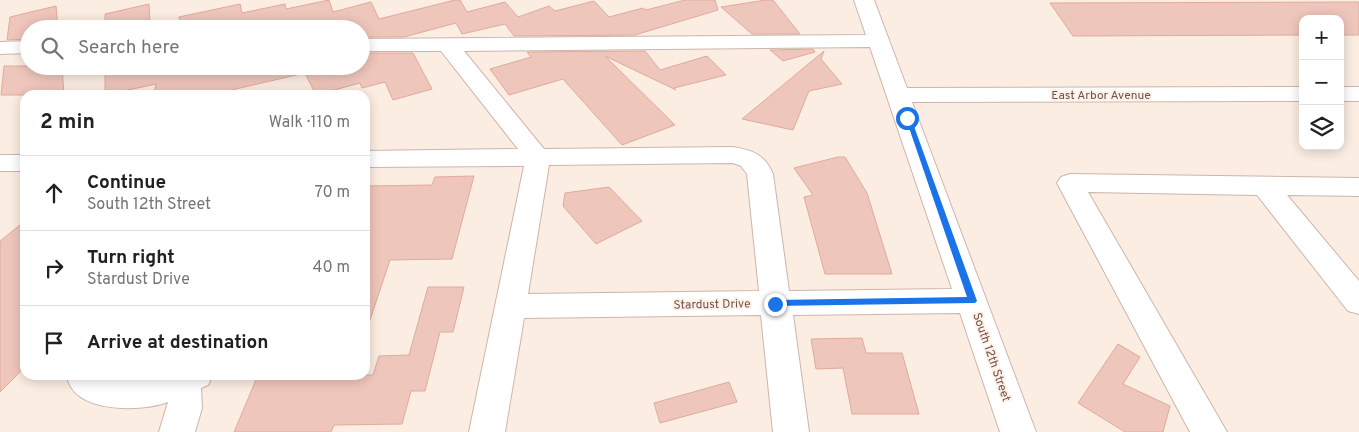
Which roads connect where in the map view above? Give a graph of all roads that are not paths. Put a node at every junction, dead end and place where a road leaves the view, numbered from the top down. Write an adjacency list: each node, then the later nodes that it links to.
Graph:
1 (864, 0): 2 (street, South 12th Street)
2 (879, 41): 3 (street); 10 (street, South 12th Street)
3 (447, 44): 4 (street); 11 (street)
4 (370, 45)
5 (20, 47): 6 (street)
6 (0, 48)
7 (1299, 94): 10 (street, East Arbor Avenue)
8 (1344, 94): 9 (street)
9 (1359, 94)
10 (899, 95): 17 (street, South 12th Street)
11 (538, 158): 12 (street); 19 (street); 20 (street)
12 (370, 159)
13 (0, 163): 14 (street)
14 (20, 163)
15 (1265, 186): 16 (street); 18 (street); 28 (street)
16 (1359, 187)
17 (972, 301): 19 (street, Stardust Drive); 27 (street, South 12th Street)
18 (1359, 302)
19 (775, 304): 20 (street, Stardust Drive); 26 (street)
20 (512, 306): 25 (street)
21 (86, 380): 22 (street)
22 (186, 380)
23 (189, 380): 24 (street)
24 (177, 432)
25 (487, 432)
26 (791, 432)
27 (1018, 432)
28 (1209, 432)

